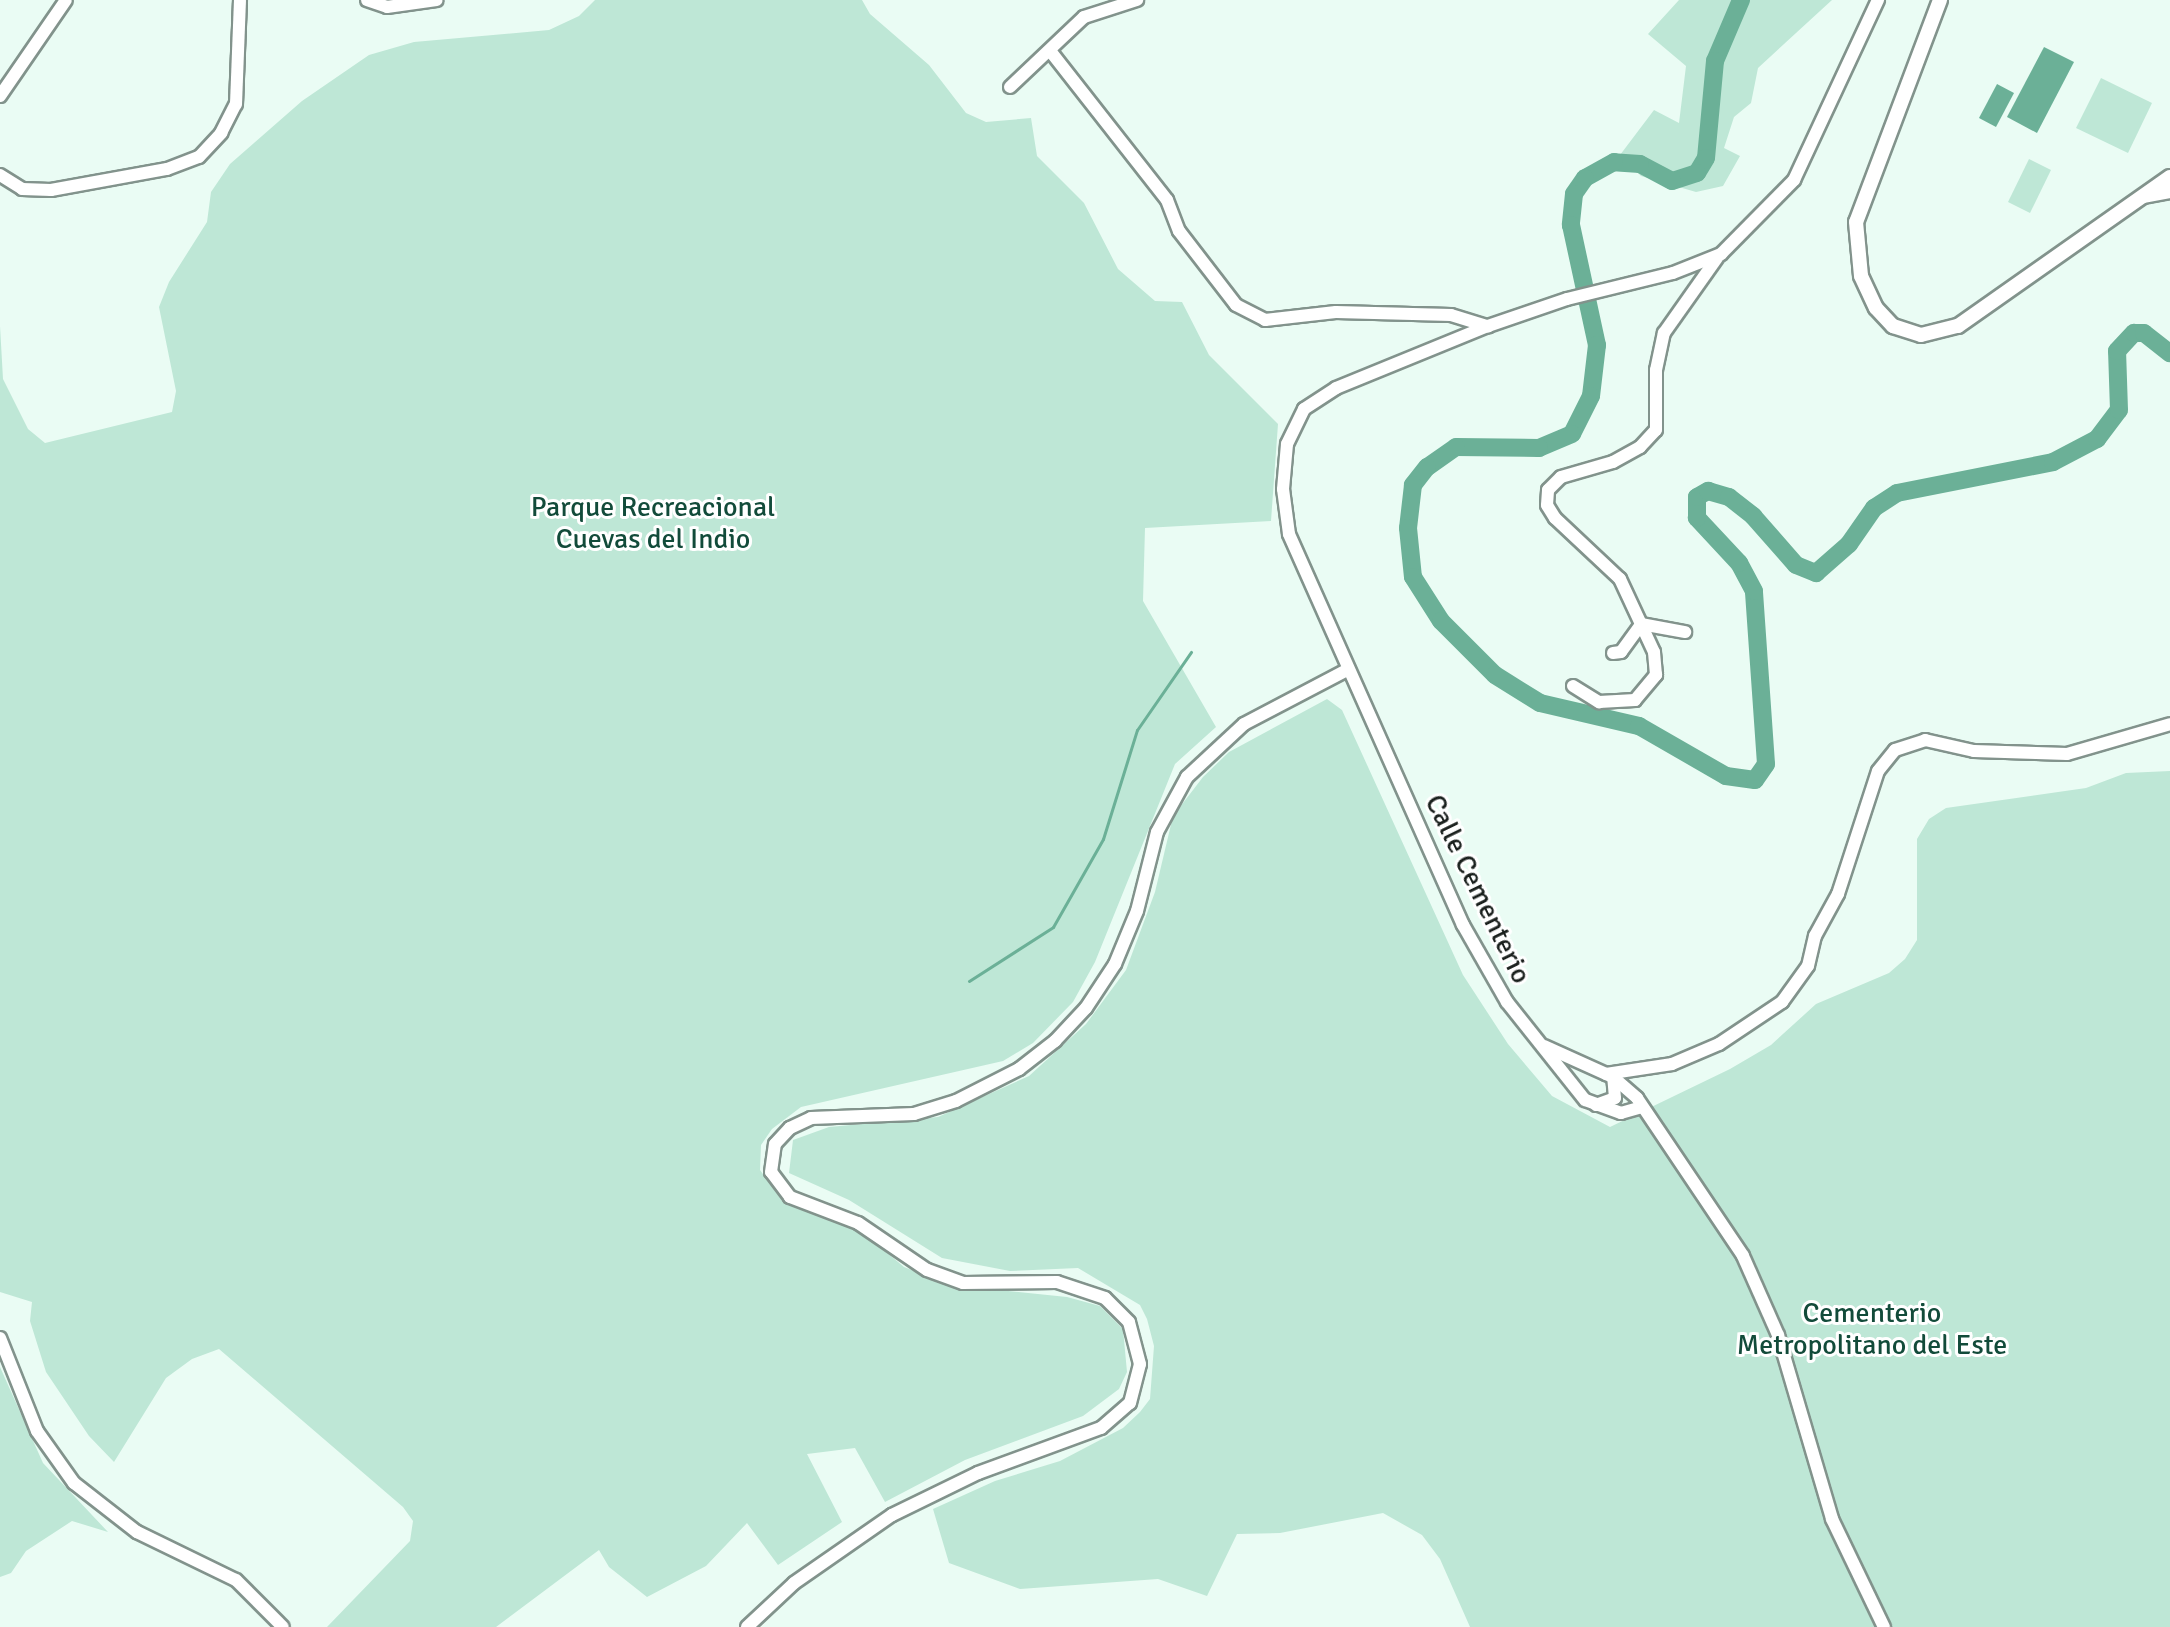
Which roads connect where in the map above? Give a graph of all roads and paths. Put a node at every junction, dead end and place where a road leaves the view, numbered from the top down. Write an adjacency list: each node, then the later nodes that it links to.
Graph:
1 (66, 0): 10 (street)
2 (240, 0): 11 (street)
3 (367, 0): 4 (street)
4 (437, 0)
5 (1137, 0): 8 (street)
6 (1878, 0): 15 (street)
7 (1940, 0): 14 (street)
8 (1051, 52): 9 (street); 16 (street)
9 (1010, 87)
10 (0, 96)
11 (0, 175)
12 (2170, 177): 14 (street)
13 (2170, 191): 14 (street)
14 (2144, 196)
15 (1719, 255): 16 (street, Calle Cementerio); 17 (street)
16 (1488, 326): 20 (street, Calle Cementerio)
17 (1641, 624): 18 (street); 19 (street); 21 (street)
18 (1685, 632)
19 (1613, 653)
20 (1347, 670): 23 (street, Calle Cementerio); 29 (street)
21 (1573, 686)
22 (2170, 724): 24 (street)
23 (1536, 1042): 24 (street); 25 (street, Calle Cementerio)
24 (1610, 1076): 25 (street); 26 (street)
25 (1596, 1105): 26 (street)
26 (1642, 1107): 30 (street)
27 (0, 1338): 28 (street)
28 (283, 1627)
29 (747, 1627)
30 (1884, 1627)

